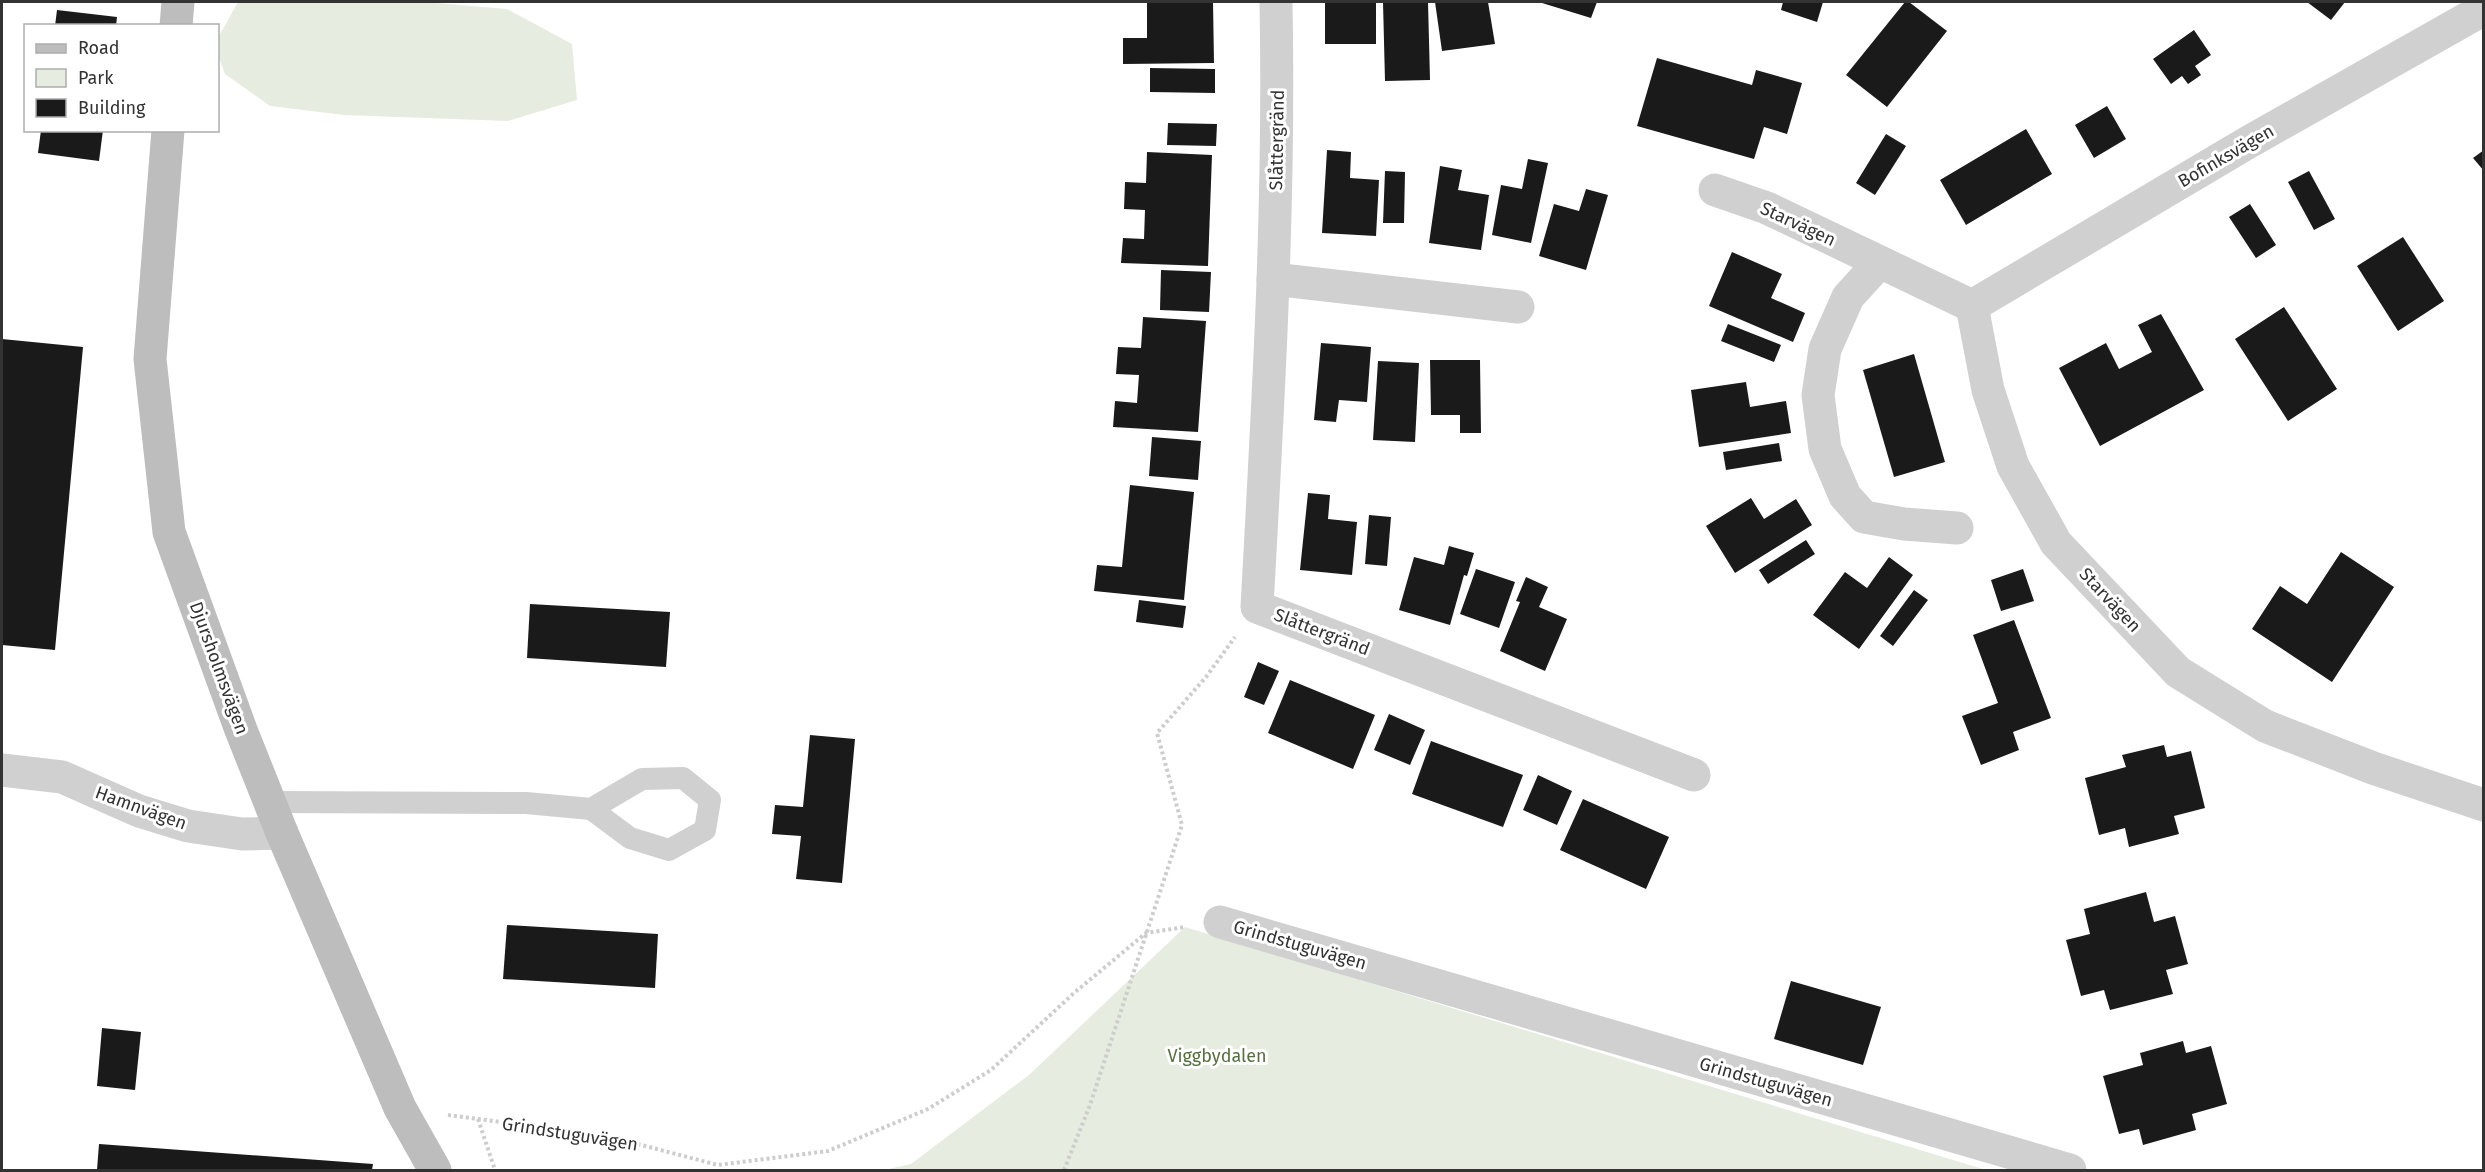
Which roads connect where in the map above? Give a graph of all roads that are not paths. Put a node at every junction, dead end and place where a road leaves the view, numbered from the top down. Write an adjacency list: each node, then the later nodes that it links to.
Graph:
1 (178, 2): 4 (street)
2 (1276, 2): 8 (street, Slåttergränd)
3 (2484, 9): 9 (street, Bofinksvägen)
4 (176, 24)
5 (168, 132): 14 (street, Djursholmsvägen)
6 (1715, 190): 7 (street, Starvägen)
7 (1879, 263): 9 (street, Starvägen); 11 (street)
8 (1273, 279): 10 (street); 13 (street, Slåttergränd)
9 (1972, 306): 15 (street, Starvägen)
10 (1518, 307)
11 (1957, 528)
12 (2, 770): 17 (street, Hamnvägen)
13 (1694, 776)
14 (270, 802): 16 (lane); 17 (street, Djursholmsvägen)
15 (2484, 806)
16 (591, 809): 16 (lane)
17 (282, 833): 19 (street, Djursholmsvägen)
18 (1220, 922): 20 (street, Grindstuguvägen)
19 (435, 1170)
20 (2070, 1170)

